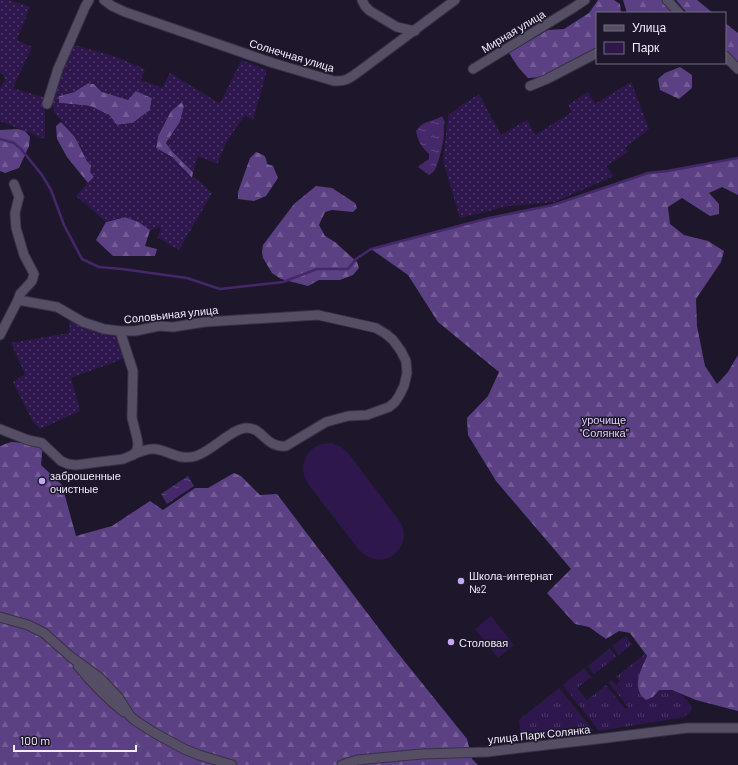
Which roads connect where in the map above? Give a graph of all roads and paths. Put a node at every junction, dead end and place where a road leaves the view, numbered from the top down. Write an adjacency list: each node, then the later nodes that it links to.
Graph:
1 (89, 0): 15 (street)
2 (98, 0): 3 (street)
3 (104, 0): 9 (street, Солнечная улица)
4 (362, 0): 9 (street)
5 (455, 0): 9 (street, Солнечная улица)
6 (585, 0): 12 (street, Мирная улица)
7 (667, 0): 8 (street)
8 (678, 12)
9 (415, 31)
10 (596, 54): 14 (street)
11 (726, 57): 13 (street)
12 (473, 69)
13 (738, 69)
14 (530, 86)
15 (47, 104)
16 (14, 184): 17 (street)
17 (18, 300): 18 (street, Соловьиная улица); 19 (street)
18 (120, 331): 21 (street); 21 (street, Соловьиная улица)
19 (0, 334)
20 (0, 429): 21 (street)
21 (133, 455)
22 (0, 617): 24 (street)
23 (738, 728): 25 (street, улица Парк Солянка)
24 (232, 765)
25 (342, 765)

